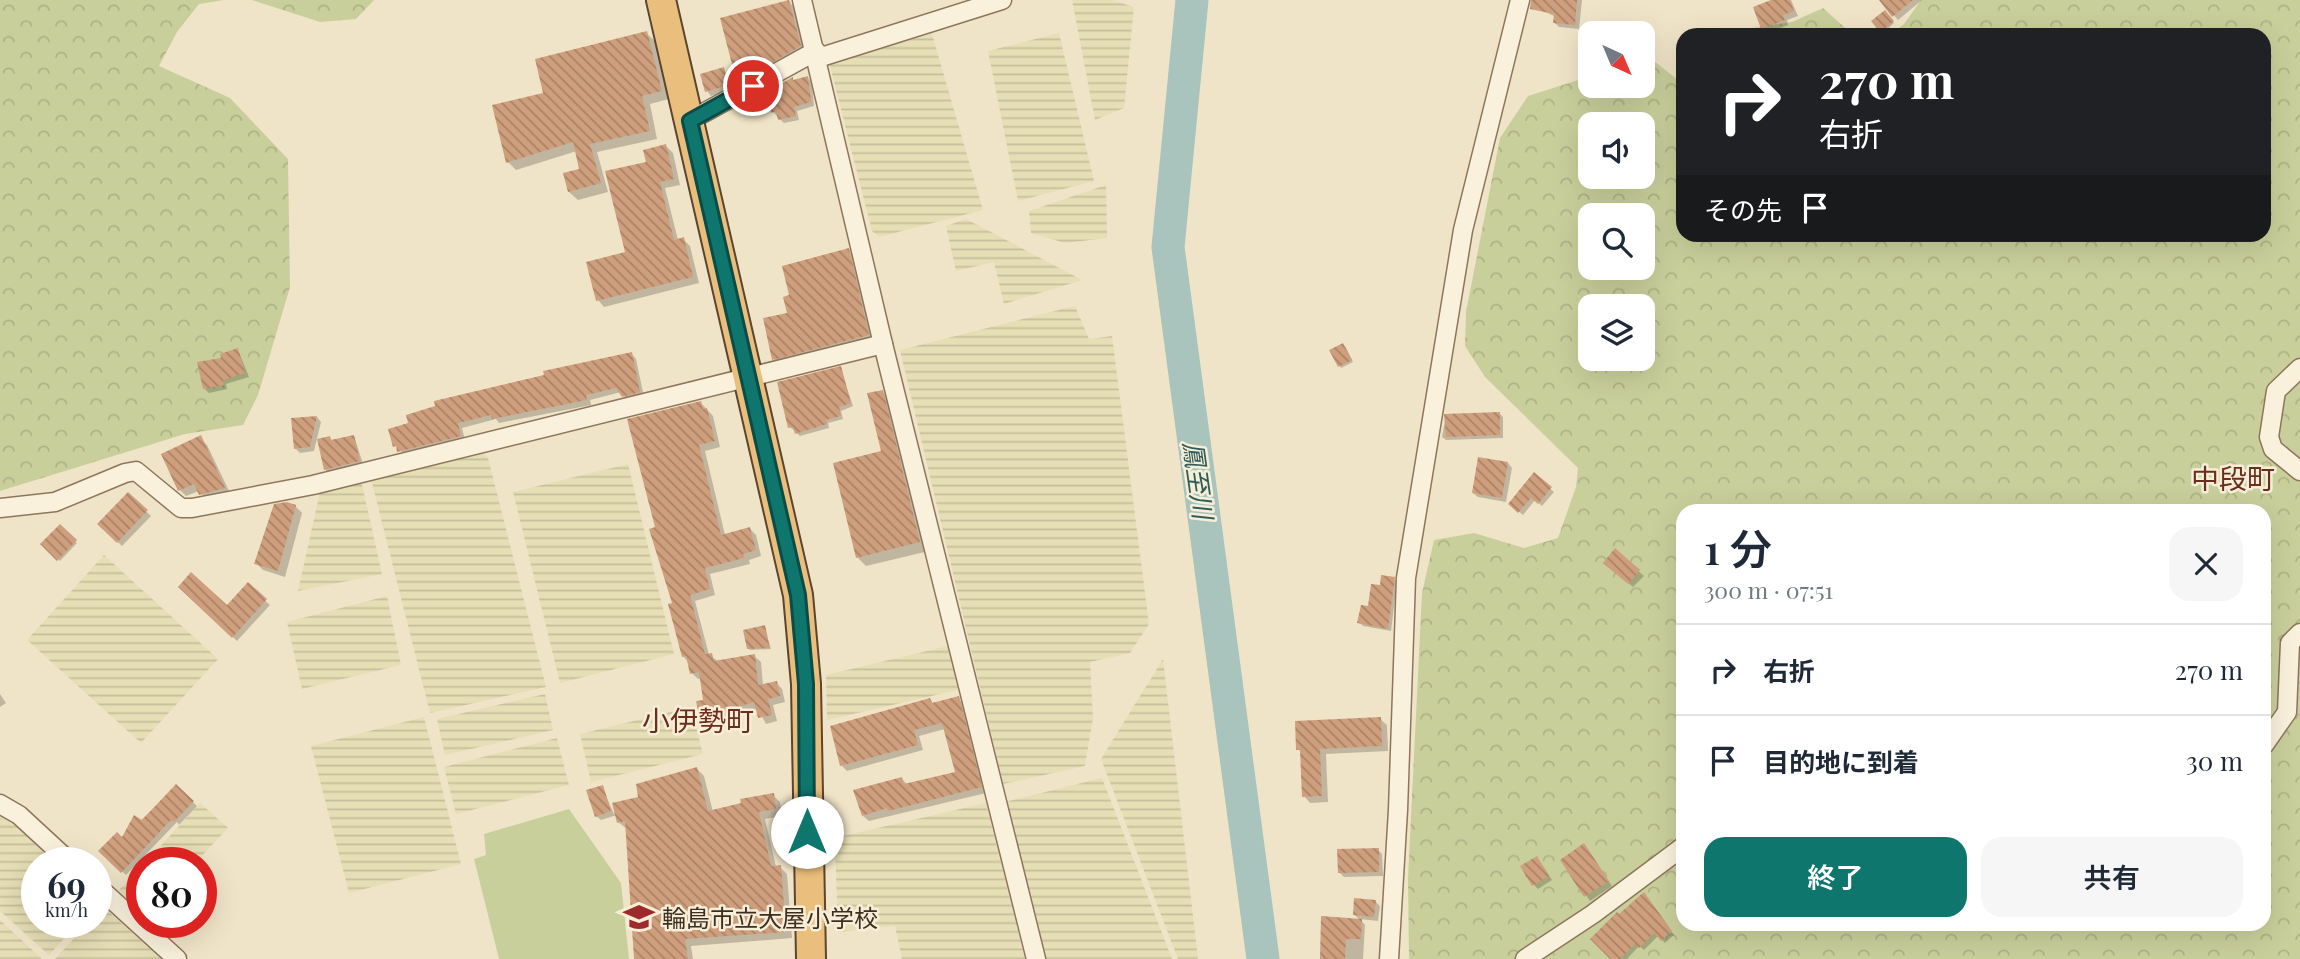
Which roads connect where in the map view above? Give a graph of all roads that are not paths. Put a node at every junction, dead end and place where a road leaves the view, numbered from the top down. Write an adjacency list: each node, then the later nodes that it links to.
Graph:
1 (661, 0): 6 (highway)
2 (803, 0): 5 (street)
3 (1002, 0): 5 (street)
4 (1520, 0): 21 (street)
5 (817, 55): 6 (street); 7 (street)
6 (690, 121): 9 (highway)
7 (883, 344): 9 (street); 20 (street)
8 (2300, 368): 10 (street)
9 (750, 377): 11 (street); 19 (highway)
10 (2300, 471)
11 (0, 508)
12 (2300, 634): 13 (street)
13 (2271, 735)
14 (0, 804): 15 (street)
15 (54, 847)
16 (1676, 852): 22 (street)
17 (112, 900): 18 (street)
18 (177, 959)
19 (811, 959)
20 (1036, 959)
21 (1390, 959)
22 (1525, 959)

